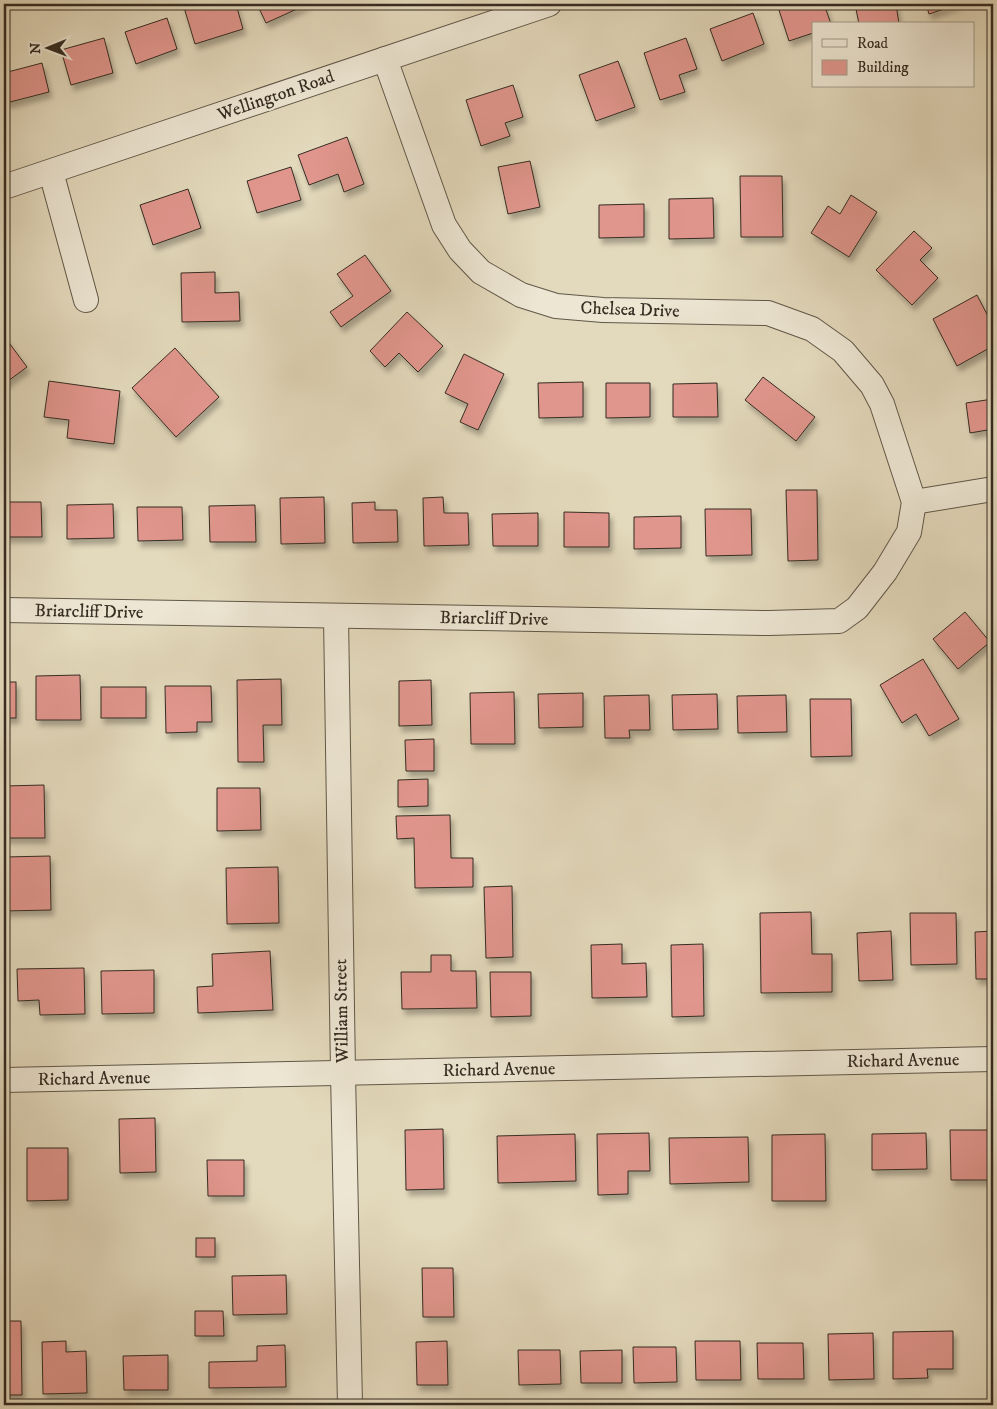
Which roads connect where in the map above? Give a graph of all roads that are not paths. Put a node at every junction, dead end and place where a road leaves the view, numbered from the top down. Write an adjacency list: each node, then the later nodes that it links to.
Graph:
1 (549, 4): 2 (street, Wellington Road)
2 (386, 60): 3 (street, Wellington Road); 7 (street, Chelsea Drive)
3 (51, 172): 4 (street, Wellington Road); 5 (street)
4 (4, 187)
5 (86, 300)
6 (993, 489): 7 (street)
7 (914, 502): 9 (street, Briarcliff Drive)
8 (4, 610): 9 (street, Briarcliff Drive)
9 (336, 616): 11 (street, William Street)
10 (993, 1059): 11 (street, Richard Avenue)
11 (343, 1073): 12 (street, Richard Avenue); 13 (street, William Street)
12 (4, 1080)
13 (350, 1405)

